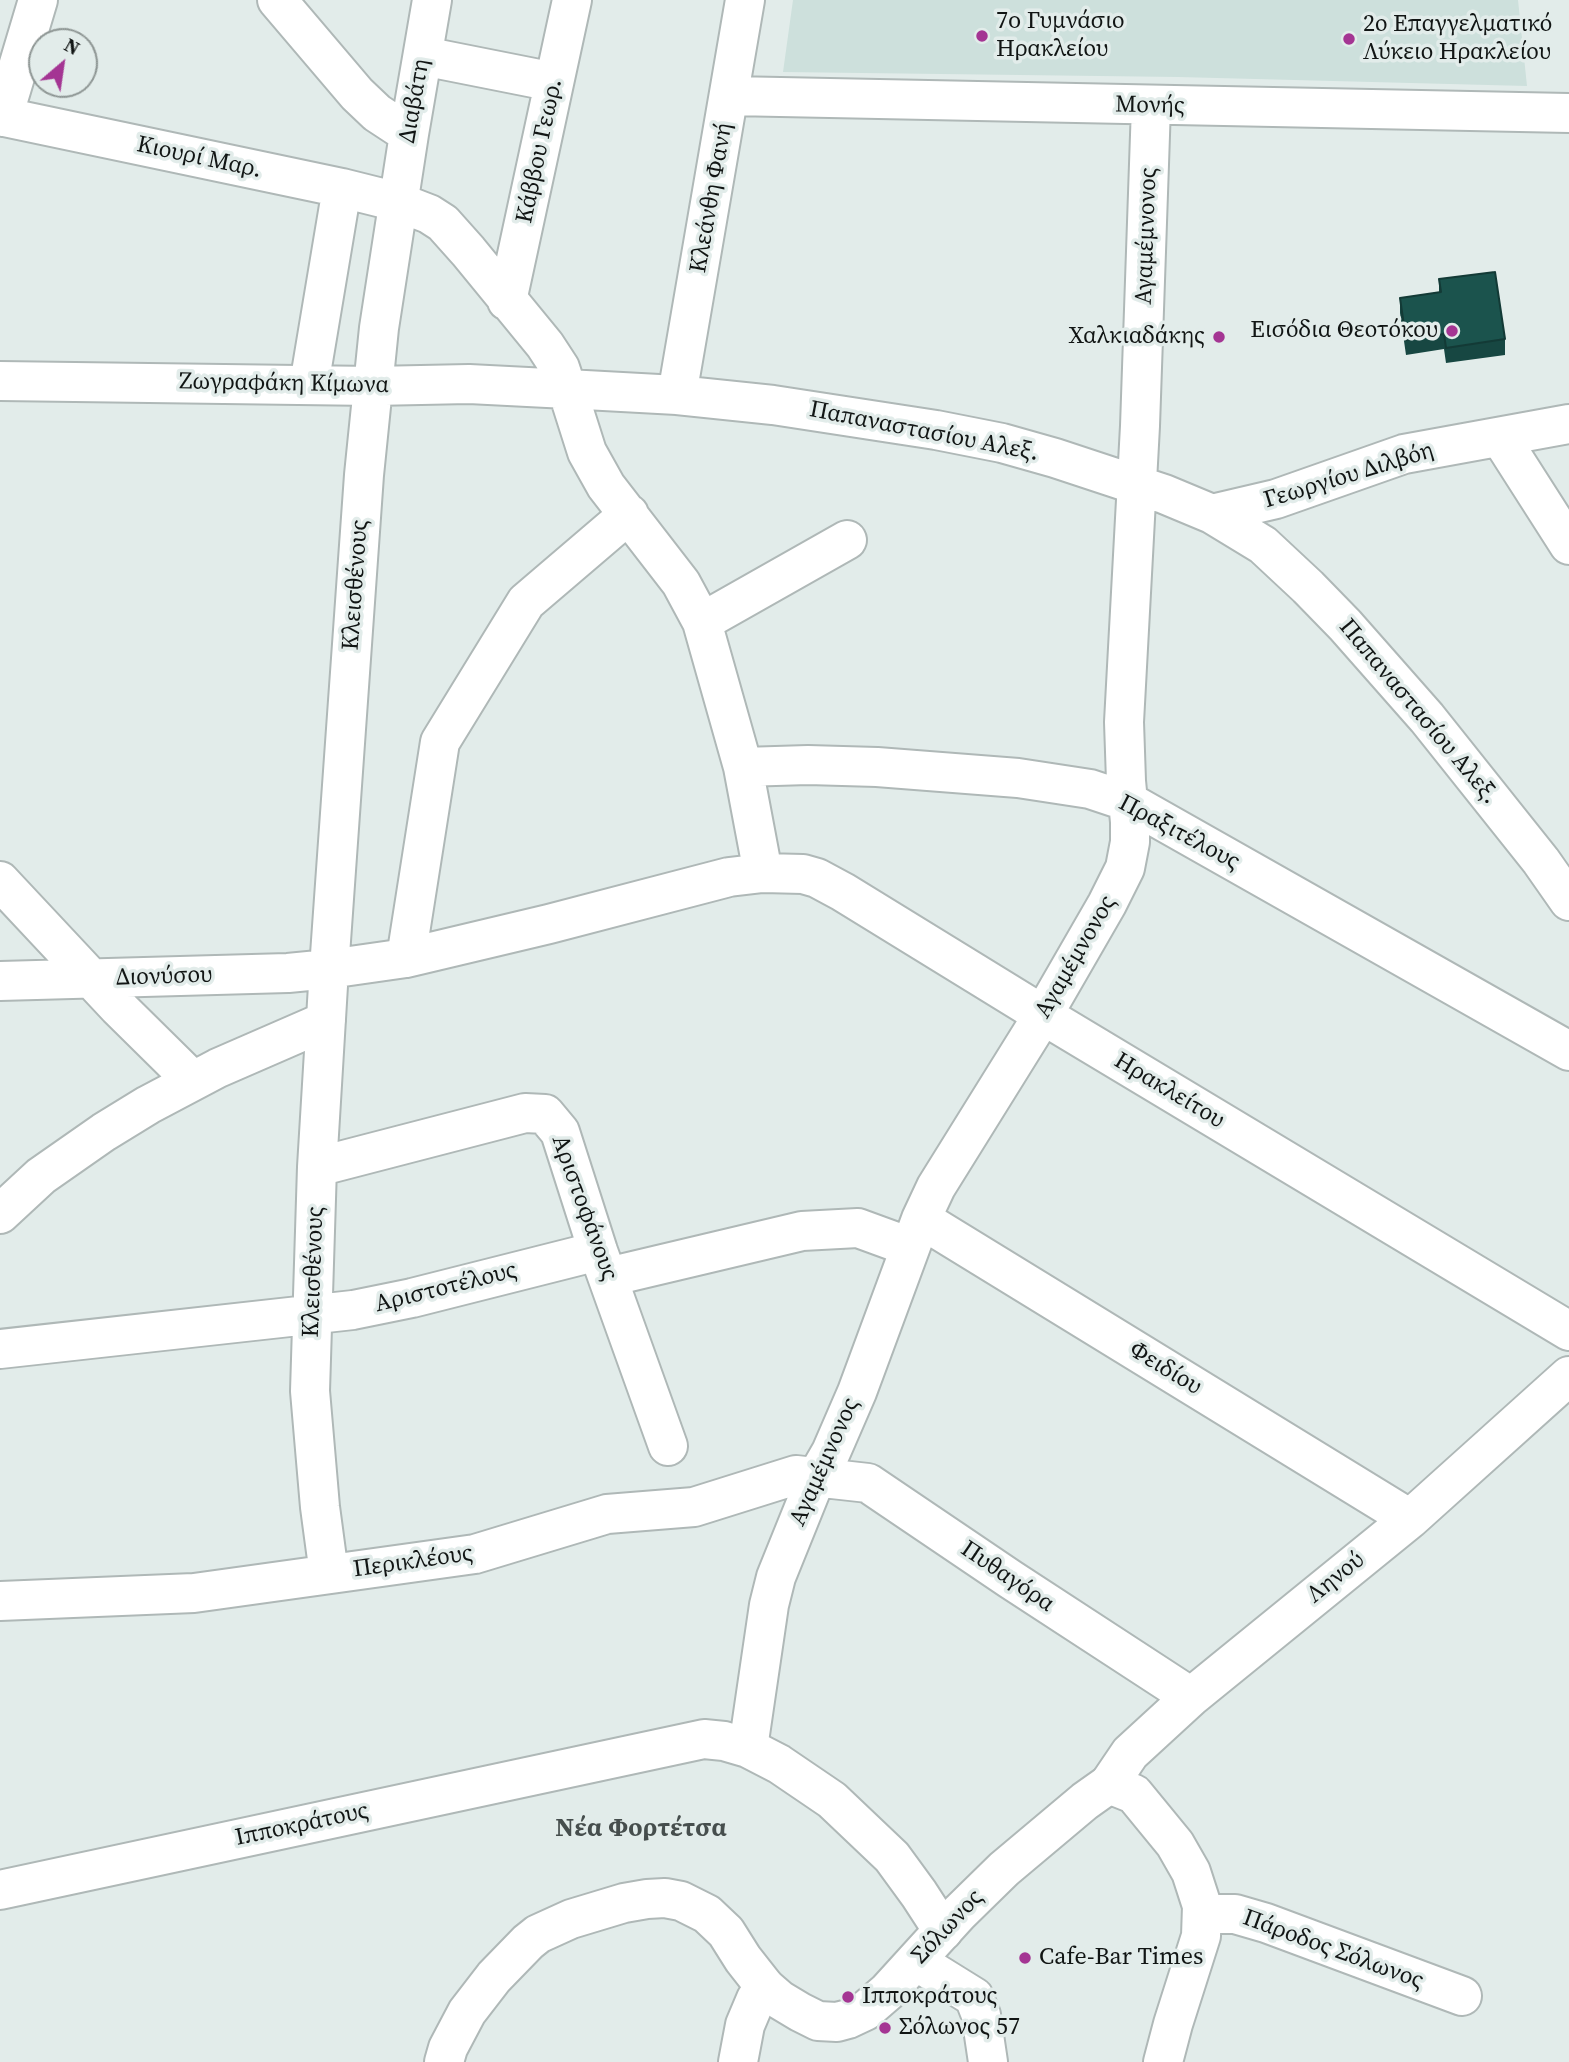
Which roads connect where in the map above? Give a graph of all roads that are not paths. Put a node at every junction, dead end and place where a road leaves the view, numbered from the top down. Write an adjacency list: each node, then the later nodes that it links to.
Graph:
1 (38, 0): 11 (street)
2 (277, 0): 12 (street)
3 (432, 0): 6 (street, Διαβάτη)
4 (572, 0): 7 (street, Κάββου Γεωρ.)
5 (746, 0): 8 (street, Κλεάνθη Φανή)
6 (422, 56): 7 (street); 12 (street, Διαβάτη)
7 (554, 82): 15 (street, Κάββου Γεωρ.)
8 (731, 96): 9 (street, Μονής); 20 (street, Κλεάνθη Φανή)
9 (1151, 106): 10 (street, Μονής); 23 (street, Αγαμέμνονος)
10 (1569, 113)
11 (2, 116): 13 (street, Κιουρί Μαρ.)
12 (409, 134): 14 (street, Διαβάτη)
13 (342, 188): 14 (street, Κιουρί Μαρ.); 17 (street)
14 (398, 202): 15 (street); 18 (street, Κλεισθένους)
15 (508, 301): 19 (street)
16 (0, 381): 17 (street, Ζωγραφάκη Κίμωνα)
17 (309, 385): 18 (street, Ζωγραφάκη Κίμωνα)
18 (373, 386): 19 (street, Ζωγραφάκη Κίμωνα); 35 (street, Κλεισθένους)
19 (567, 389): 20 (street, Παπαναστασίου Αλεξ.); 24 (street)
20 (677, 395): 23 (street, Παπαναστασίου Αλεξ.)
21 (1569, 424): 22 (street, Γεωργίου Διλβόη)
22 (1500, 437): 25 (street, Γεωργίου Διλβόη); 27 (street)
23 (1136, 484): 25 (street, Παπαναστασίου Αλεξ.); 30 (street, Αγαμέμνονος)
24 (629, 514): 28 (street); 34 (street)
25 (1212, 514): 33 (street, Παπαναστασίου Αλεξ.)
26 (847, 540): 28 (street)
27 (1569, 545)
28 (702, 622): 29 (street)
29 (743, 767): 30 (street, Πραξιτέλους); 31 (street)
30 (1129, 802): 38 (street, Αγαμέμνονος); 40 (street, Πραξιτέλους)
31 (763, 873): 34 (street); 38 (street, Ηρακλείτου)
32 (0, 881): 36 (street)
33 (1569, 901)
34 (406, 958): 35 (street)
35 (328, 970): 36 (street, Διονύσου); 39 (street, Κλεισθένους)
36 (91, 979): 37 (street, Διονύσου); 41 (street)
37 (0, 981)
38 (1043, 1015): 44 (street, Αγαμέμνονος); 47 (street, Ηρακλείτου)
39 (326, 1021): 41 (street); 42 (street, Κλεισθένους)
40 (1569, 1051)
41 (192, 1080): 43 (street)
42 (317, 1167): 45 (street, Αριστοφάνους); 46 (street, Κλεισθένους)
43 (0, 1214)
44 (916, 1233): 45 (street, Αριστοτέλους); 51 (street, Αγαμέμνονος); 52 (street, Φειδίου)
45 (603, 1264): 46 (street, Αριστοτέλους); 50 (street, Αριστοφάνους)
46 (303, 1317): 48 (street, Κλεισθένους); 53 (street, Κλεισθένους)
47 (1569, 1331)
48 (0, 1349)
49 (1569, 1376): 52 (street, Ληνού)
50 (668, 1446)
51 (816, 1478): 53 (street, Περικλέους); 55 (street, Πυθαγόρα); 56 (street, Αγαμέμνονος)
52 (1410, 1519): 55 (street, Ληνού)
53 (329, 1574): 54 (street, Περικλέους)
54 (0, 1601)
55 (1191, 1697): 57 (street, Ληνού)
56 (748, 1748): 58 (street, Ιπποκράτους); 60 (street, Ιπποκράτους)
57 (1110, 1784): 59 (street); 60 (street, Σόλωνος)
58 (0, 1890)
59 (1203, 1914): 63 (street, Πάροδος Σόλωνος); 67 (street)
60 (943, 1931): 61 (street, Σόλωνος)
61 (916, 1961): 62 (street, Σόλωνος); 66 (street)
62 (765, 1987): 64 (street, Σόλωνος); 65 (street)
63 (1462, 1996)
64 (439, 2061)
65 (738, 2062)
66 (988, 2062)
67 (1163, 2062)

